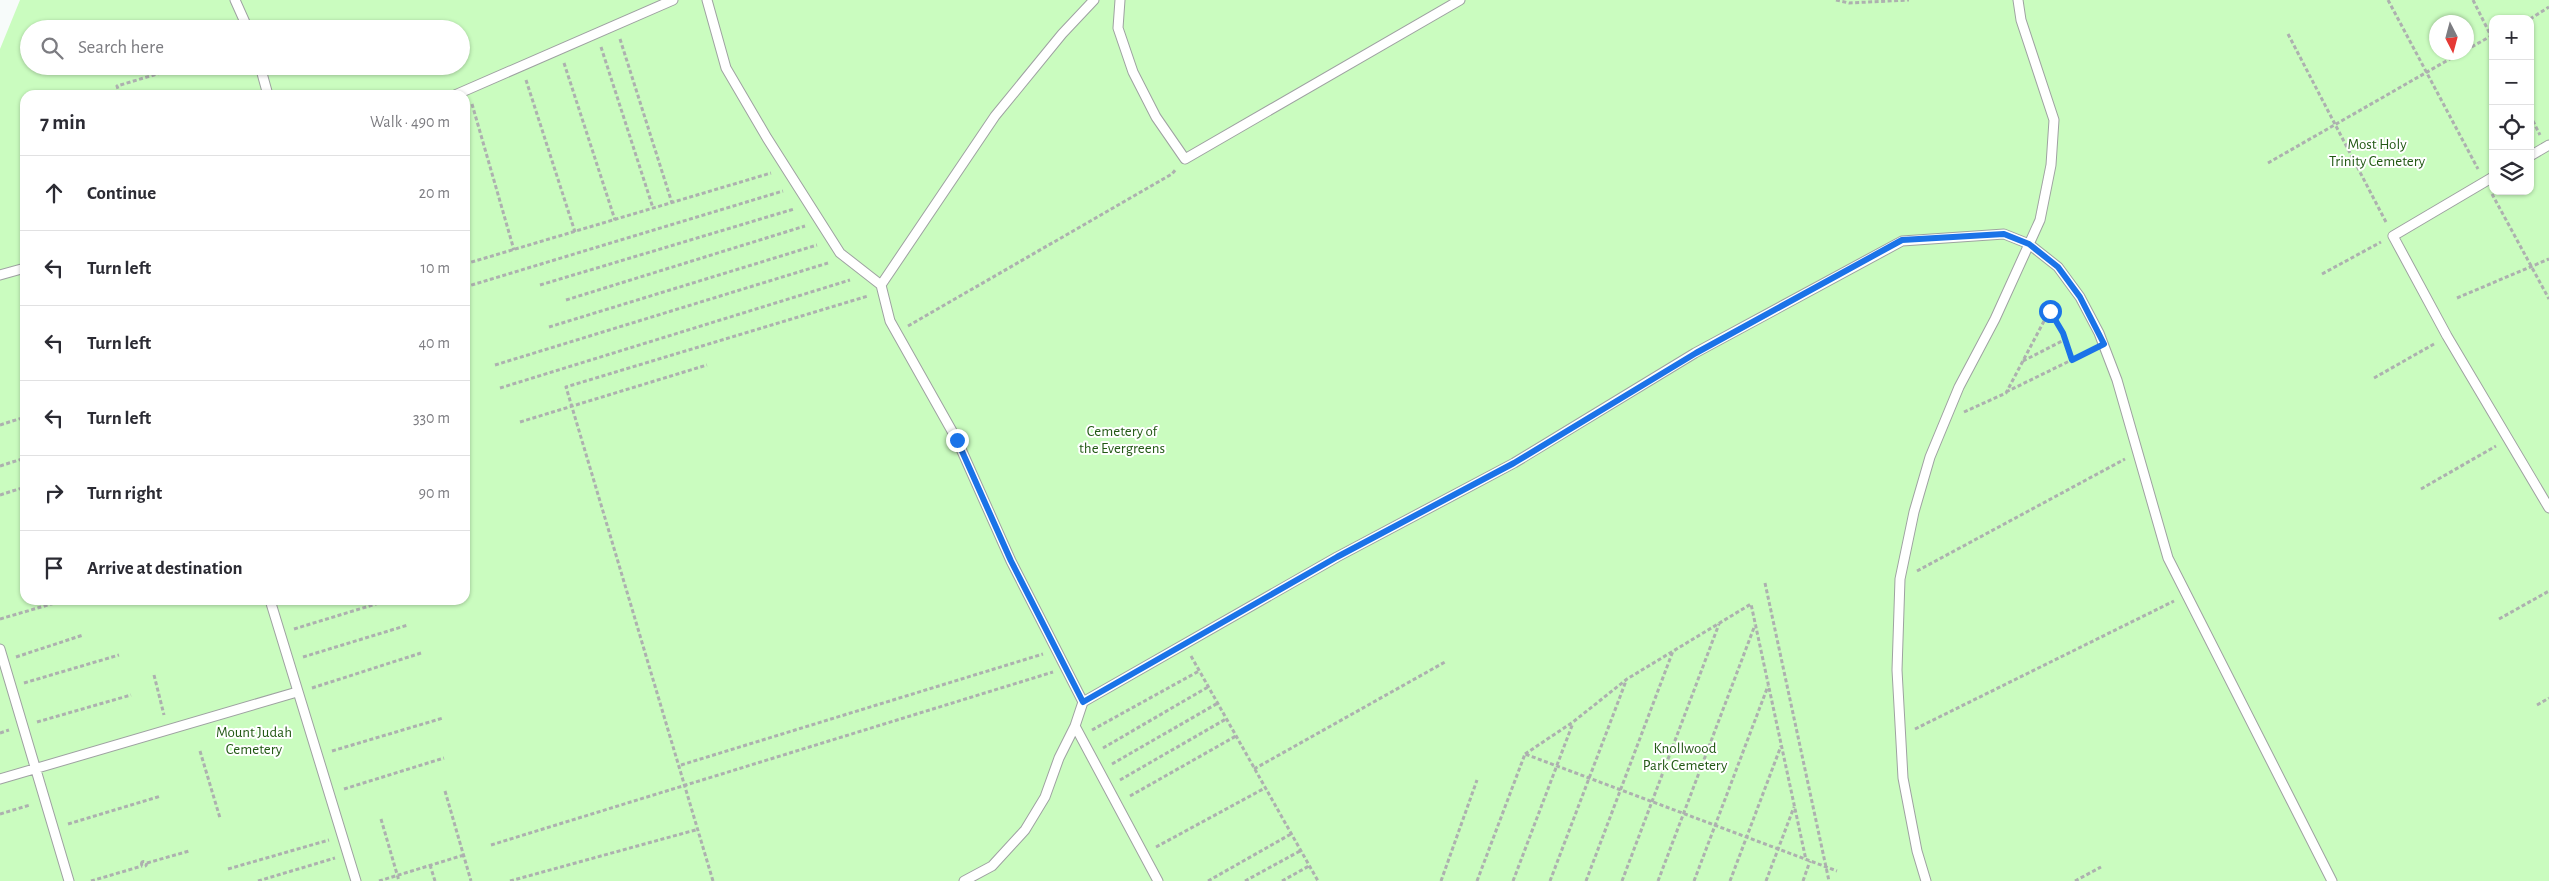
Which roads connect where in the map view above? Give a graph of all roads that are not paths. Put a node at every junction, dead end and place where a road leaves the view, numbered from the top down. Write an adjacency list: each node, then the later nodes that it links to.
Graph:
1 (235, 0): 8 (lane)
2 (673, 0): 11 (lane)
3 (707, 0): 18 (lane)
4 (1094, 0): 18 (lane)
5 (1120, 0): 6 (lane)
6 (1460, 0)
7 (2018, 0): 15 (lane)
8 (244, 20)
9 (262, 75): 10 (lane)
10 (267, 90)
11 (466, 90)
12 (2548, 148): 13 (lane)
13 (2534, 154)
14 (2489, 180): 19 (lane)
15 (2029, 244): 23 (lane); 31 (lane); 32 (lane)
16 (20, 269): 17 (lane)
17 (0, 275)
18 (882, 288): 23 (lane)
19 (2549, 508)
20 (272, 605): 22 (lane)
21 (0, 649): 25 (lane)
22 (297, 692): 25 (lane); 28 (lane)
23 (1083, 702): 24 (lane)
24 (1075, 726): 29 (lane); 30 (lane)
25 (36, 768): 26 (lane); 27 (lane)
26 (0, 779)
27 (69, 881)
28 (356, 881)
29 (964, 881)
30 (1158, 881)
31 (1926, 881)
32 (2332, 881)

